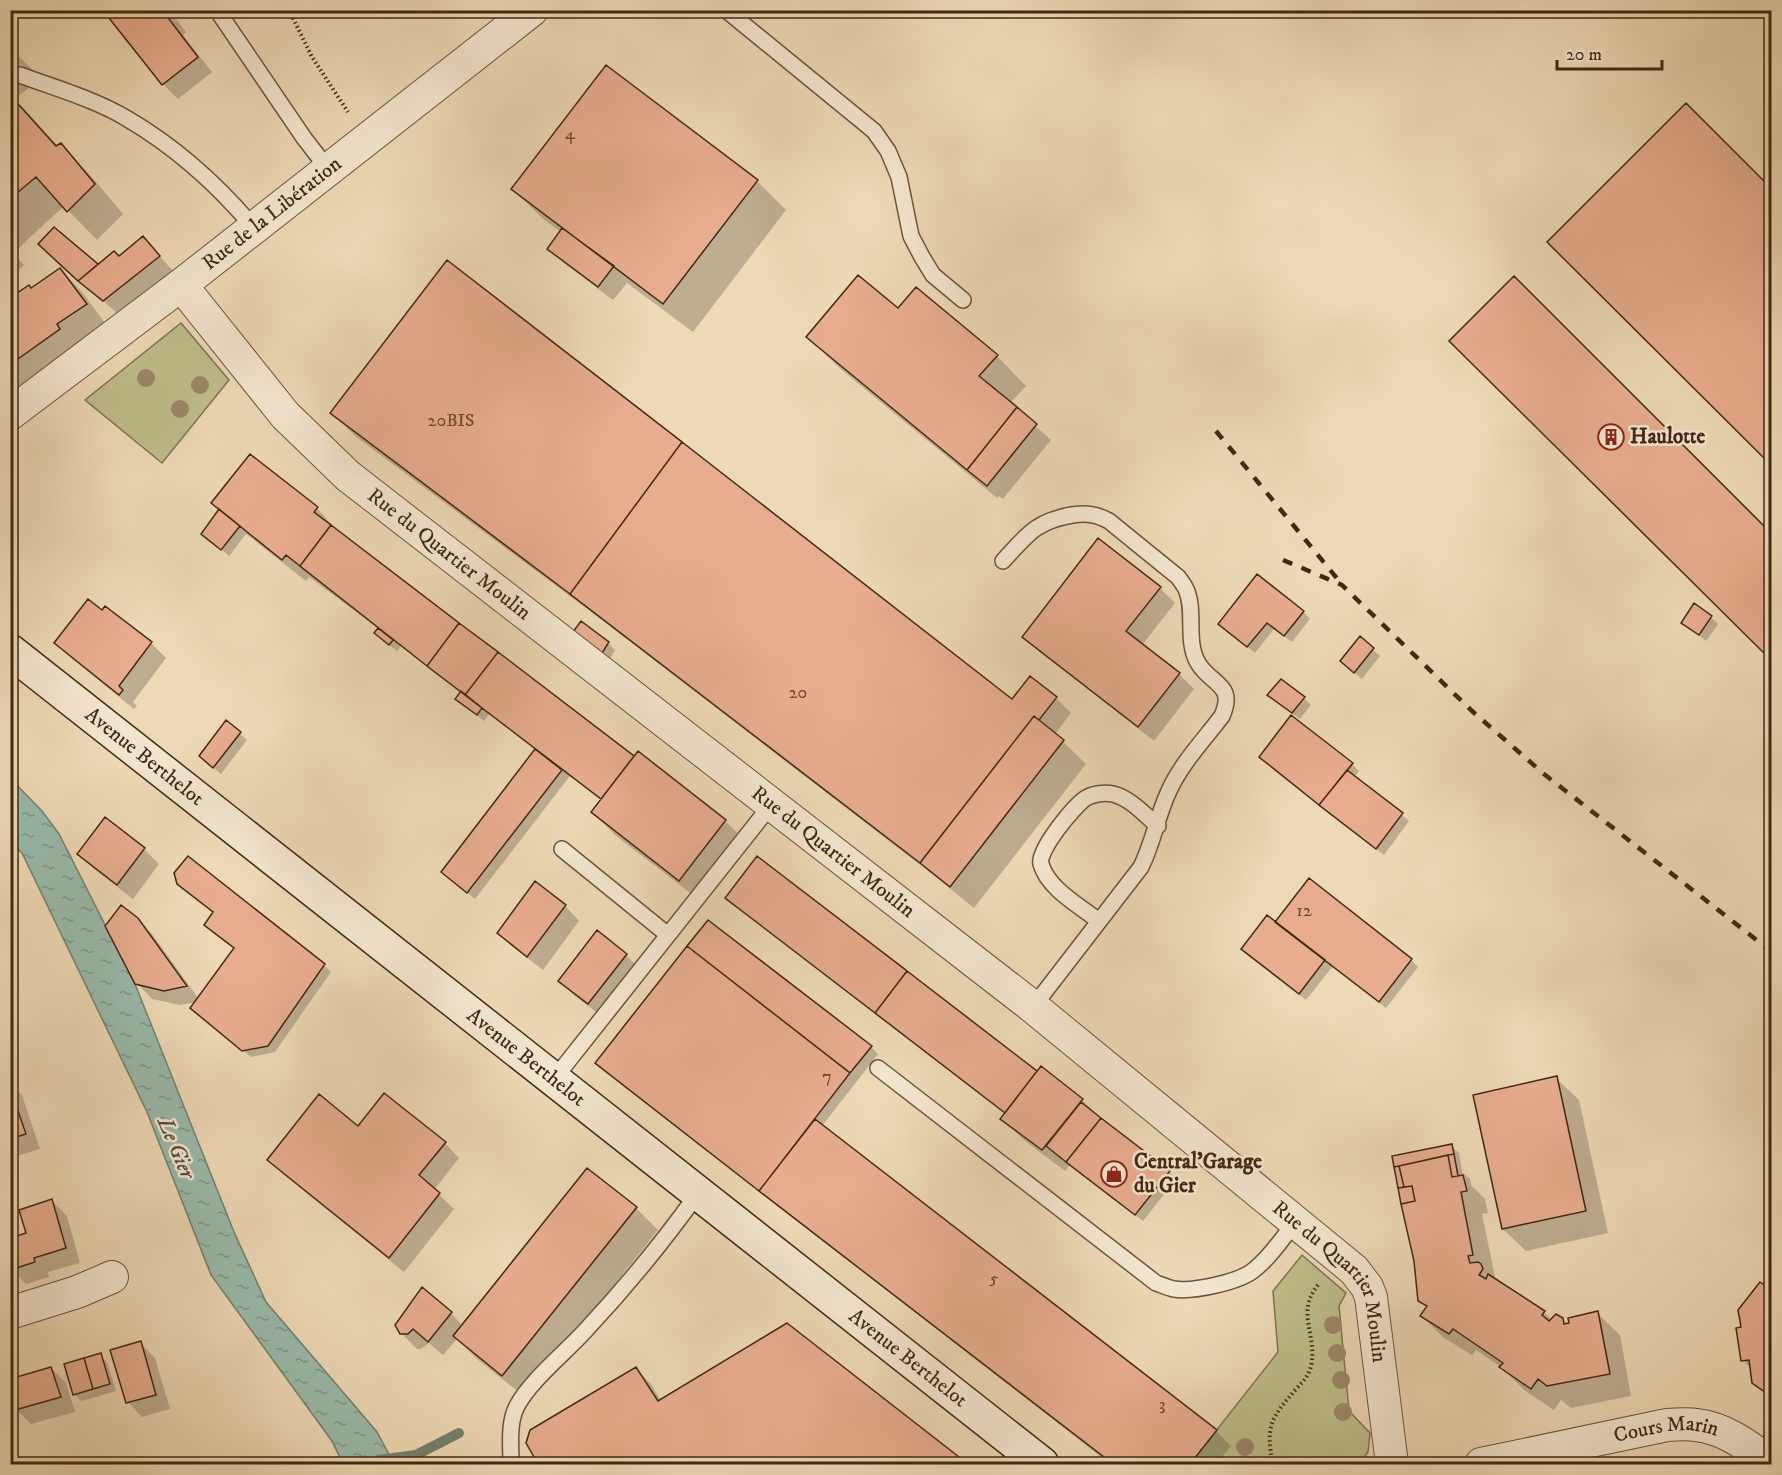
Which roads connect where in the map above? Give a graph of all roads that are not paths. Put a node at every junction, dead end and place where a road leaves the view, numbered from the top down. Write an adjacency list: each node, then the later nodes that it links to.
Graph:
1 (218, 10): 5 (lane)
2 (532, 10): 5 (street, Rue de la Libération)
3 (726, 10): 8 (lane)
4 (20, 75): 6 (lane)
5 (328, 169): 6 (street, Rue de la Libération)
6 (254, 228): 7 (street, Rue de la Libération)
7 (180, 285): 9 (street, Rue de la Libération); 12 (street, Rue du Quartier Moulin)
8 (963, 300)
9 (10, 414)
10 (1004, 561): 13 (lane)
11 (10, 651): 19 (main road, Avenue Berthelot)
12 (771, 805): 16 (lane); 17 (street, Rue du Quartier Moulin)
13 (1158, 826): 15 (lane); 15 (lane)
14 (562, 849): 16 (lane)
15 (1100, 921): 17 (lane)
16 (668, 935): 19 (lane)
17 (1033, 1007): 21 (street, Rue du Quartier Moulin)
18 (878, 1068): 21 (lane)
19 (554, 1079): 20 (main road, Avenue Berthelot)
20 (698, 1193): 24 (lane); 25 (main road, Avenue Berthelot)
21 (1295, 1222): 26 (street, Rue du Quartier Moulin)
22 (112, 1277): 23 (street)
23 (10, 1313)
24 (511, 1464)
25 (1042, 1464)
26 (1392, 1464)
27 (1481, 1464): 28 (street, Cours Marin)
28 (1772, 1464)

